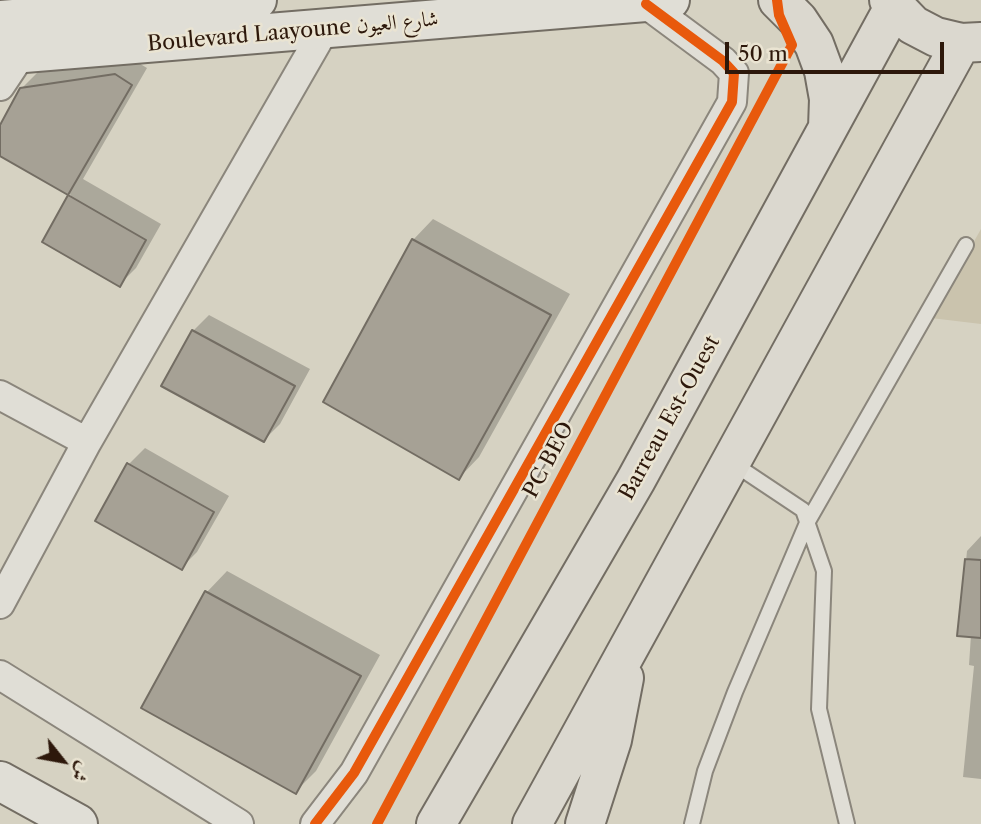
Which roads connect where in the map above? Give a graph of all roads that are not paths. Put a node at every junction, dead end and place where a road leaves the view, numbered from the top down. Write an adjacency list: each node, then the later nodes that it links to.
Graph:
1 (257, 0): 5 (street, Boulevard Laayoune شارع العيون)
2 (778, 0): 9 (main road)
3 (658, 2): 6 (street, Boulevard Laayoune شارع العيون); 21 (street)
4 (892, 4): 7 (main road); 9 (main road, Barreau Est-Ouest)
5 (23, 24): 6 (street, Boulevard Laayoune شارع العيون); 8 (street)
6 (324, 30): 12 (street)
7 (971, 42): 13 (main road)
8 (0, 86)
9 (828, 128): 22 (main road, Barreau Est-Ouest)
10 (965, 245): 14 (lane)
11 (0, 395): 12 (street)
12 (87, 442): 15 (street)
13 (731, 462): 14 (lane); 16 (main road)
14 (807, 523): 25 (lane); 26 (lane)
15 (0, 604)
16 (629, 644): 23 (main road); 24 (main road)
17 (0, 675): 20 (street)
18 (0, 781): 19 (street)
19 (78, 824)
20 (239, 824)
21 (315, 824)
22 (436, 824)
23 (533, 824)
24 (585, 824)
25 (692, 824)
26 (847, 824)

